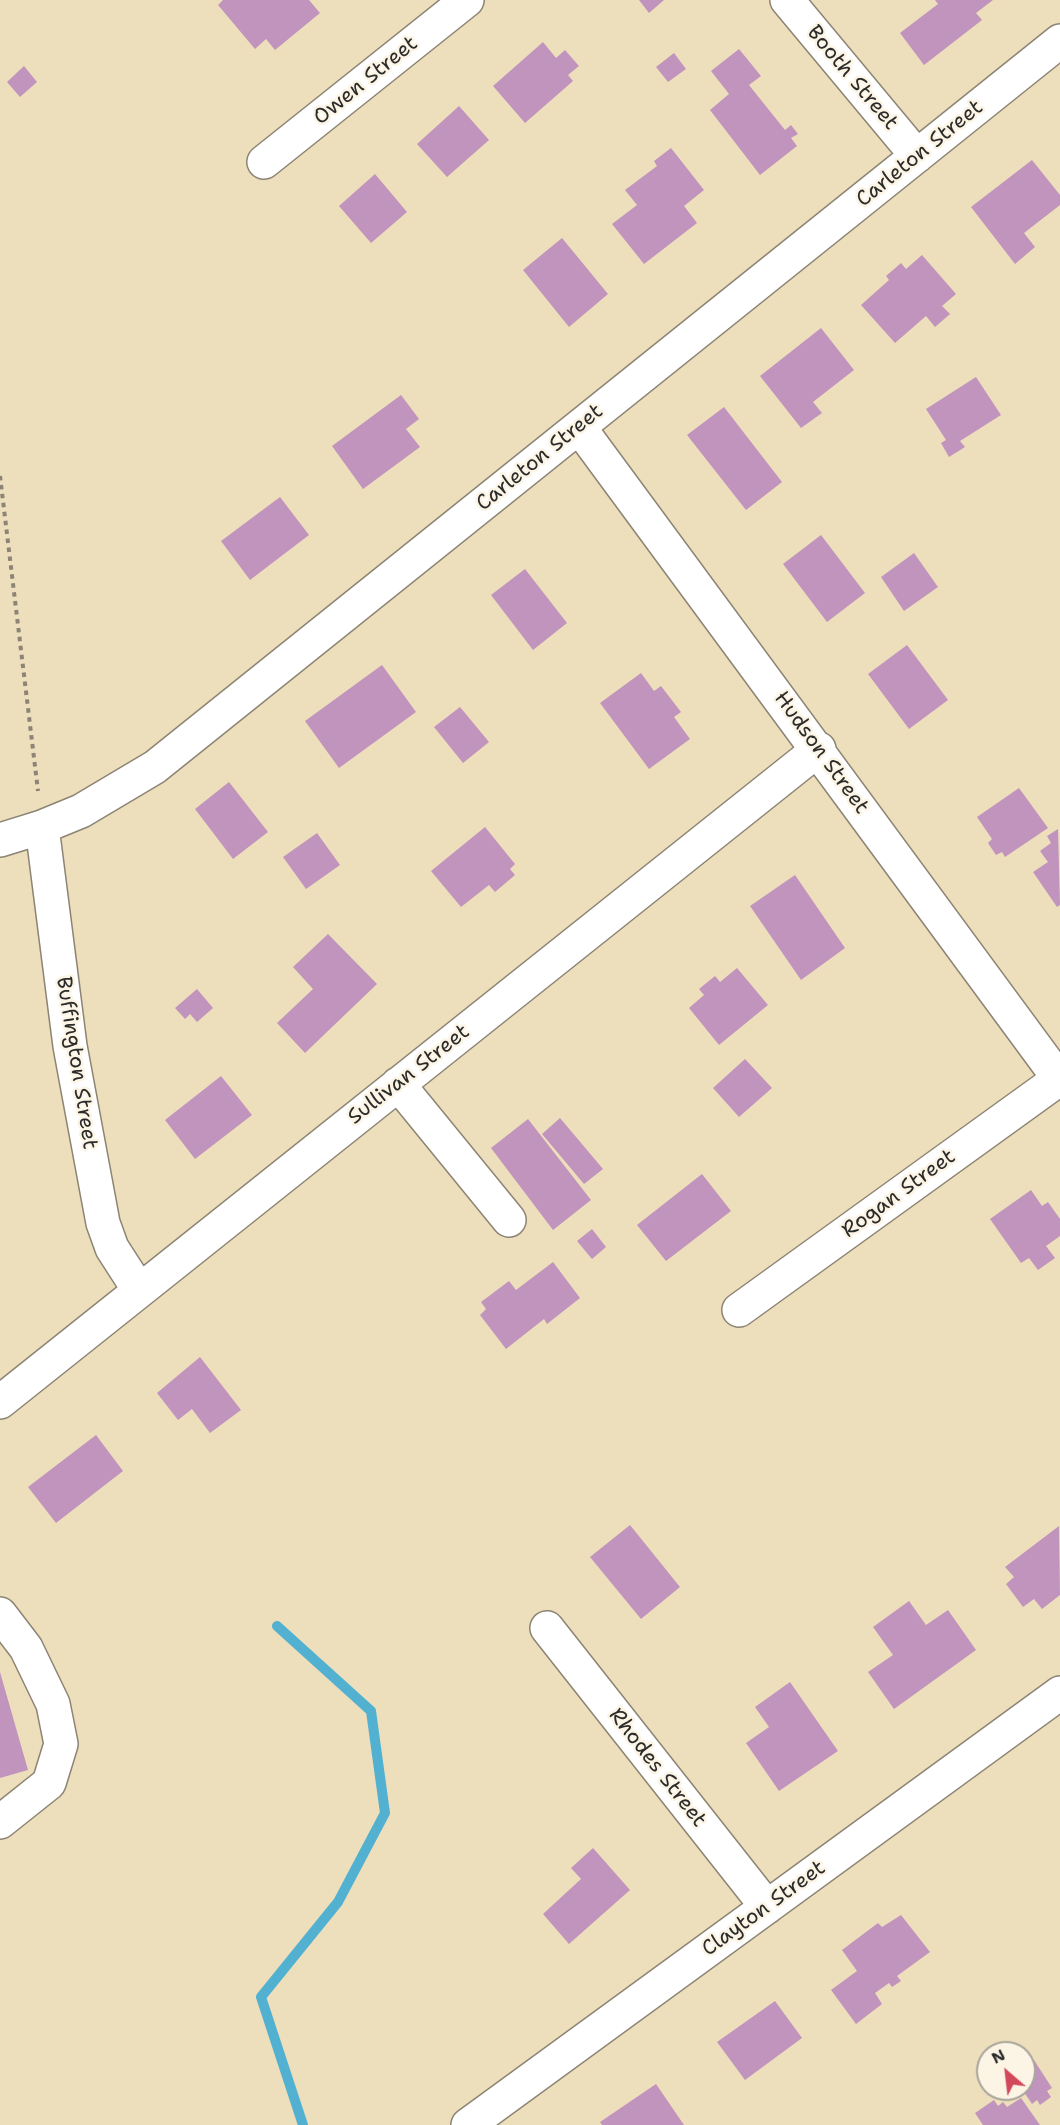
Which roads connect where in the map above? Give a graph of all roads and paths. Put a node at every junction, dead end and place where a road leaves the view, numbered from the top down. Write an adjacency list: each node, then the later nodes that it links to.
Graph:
1 (467, 0): 5 (street, Owen Street)
2 (787, 0): 4 (street, Booth Street)
3 (1060, 41): 4 (street, Carleton Street)
4 (917, 156): 6 (street, Carleton Street)
5 (264, 162)
6 (579, 427): 8 (street, Hudson Street); 9 (street, Carleton Street)
7 (0, 477): 9 (path)
8 (819, 749): 11 (street, Hudson Street); 12 (street, Sullivan Street)
9 (42, 827): 10 (street, Carleton Street); 14 (street, Buffington Street)
10 (0, 840)
11 (1060, 1080): 15 (street, Rogan Street)
12 (398, 1084): 13 (street); 14 (street, Sullivan Street)
13 (509, 1220)
14 (139, 1290): 16 (street, Sullivan Street)
15 (739, 1310)
16 (0, 1402)
17 (0, 1614): 20 (street)
18 (547, 1628): 21 (street, Rhodes Street)
19 (1060, 1693): 21 (street, Clayton Street)
20 (0, 1822)
21 (767, 1907): 22 (street, Clayton Street)
22 (468, 2125)

